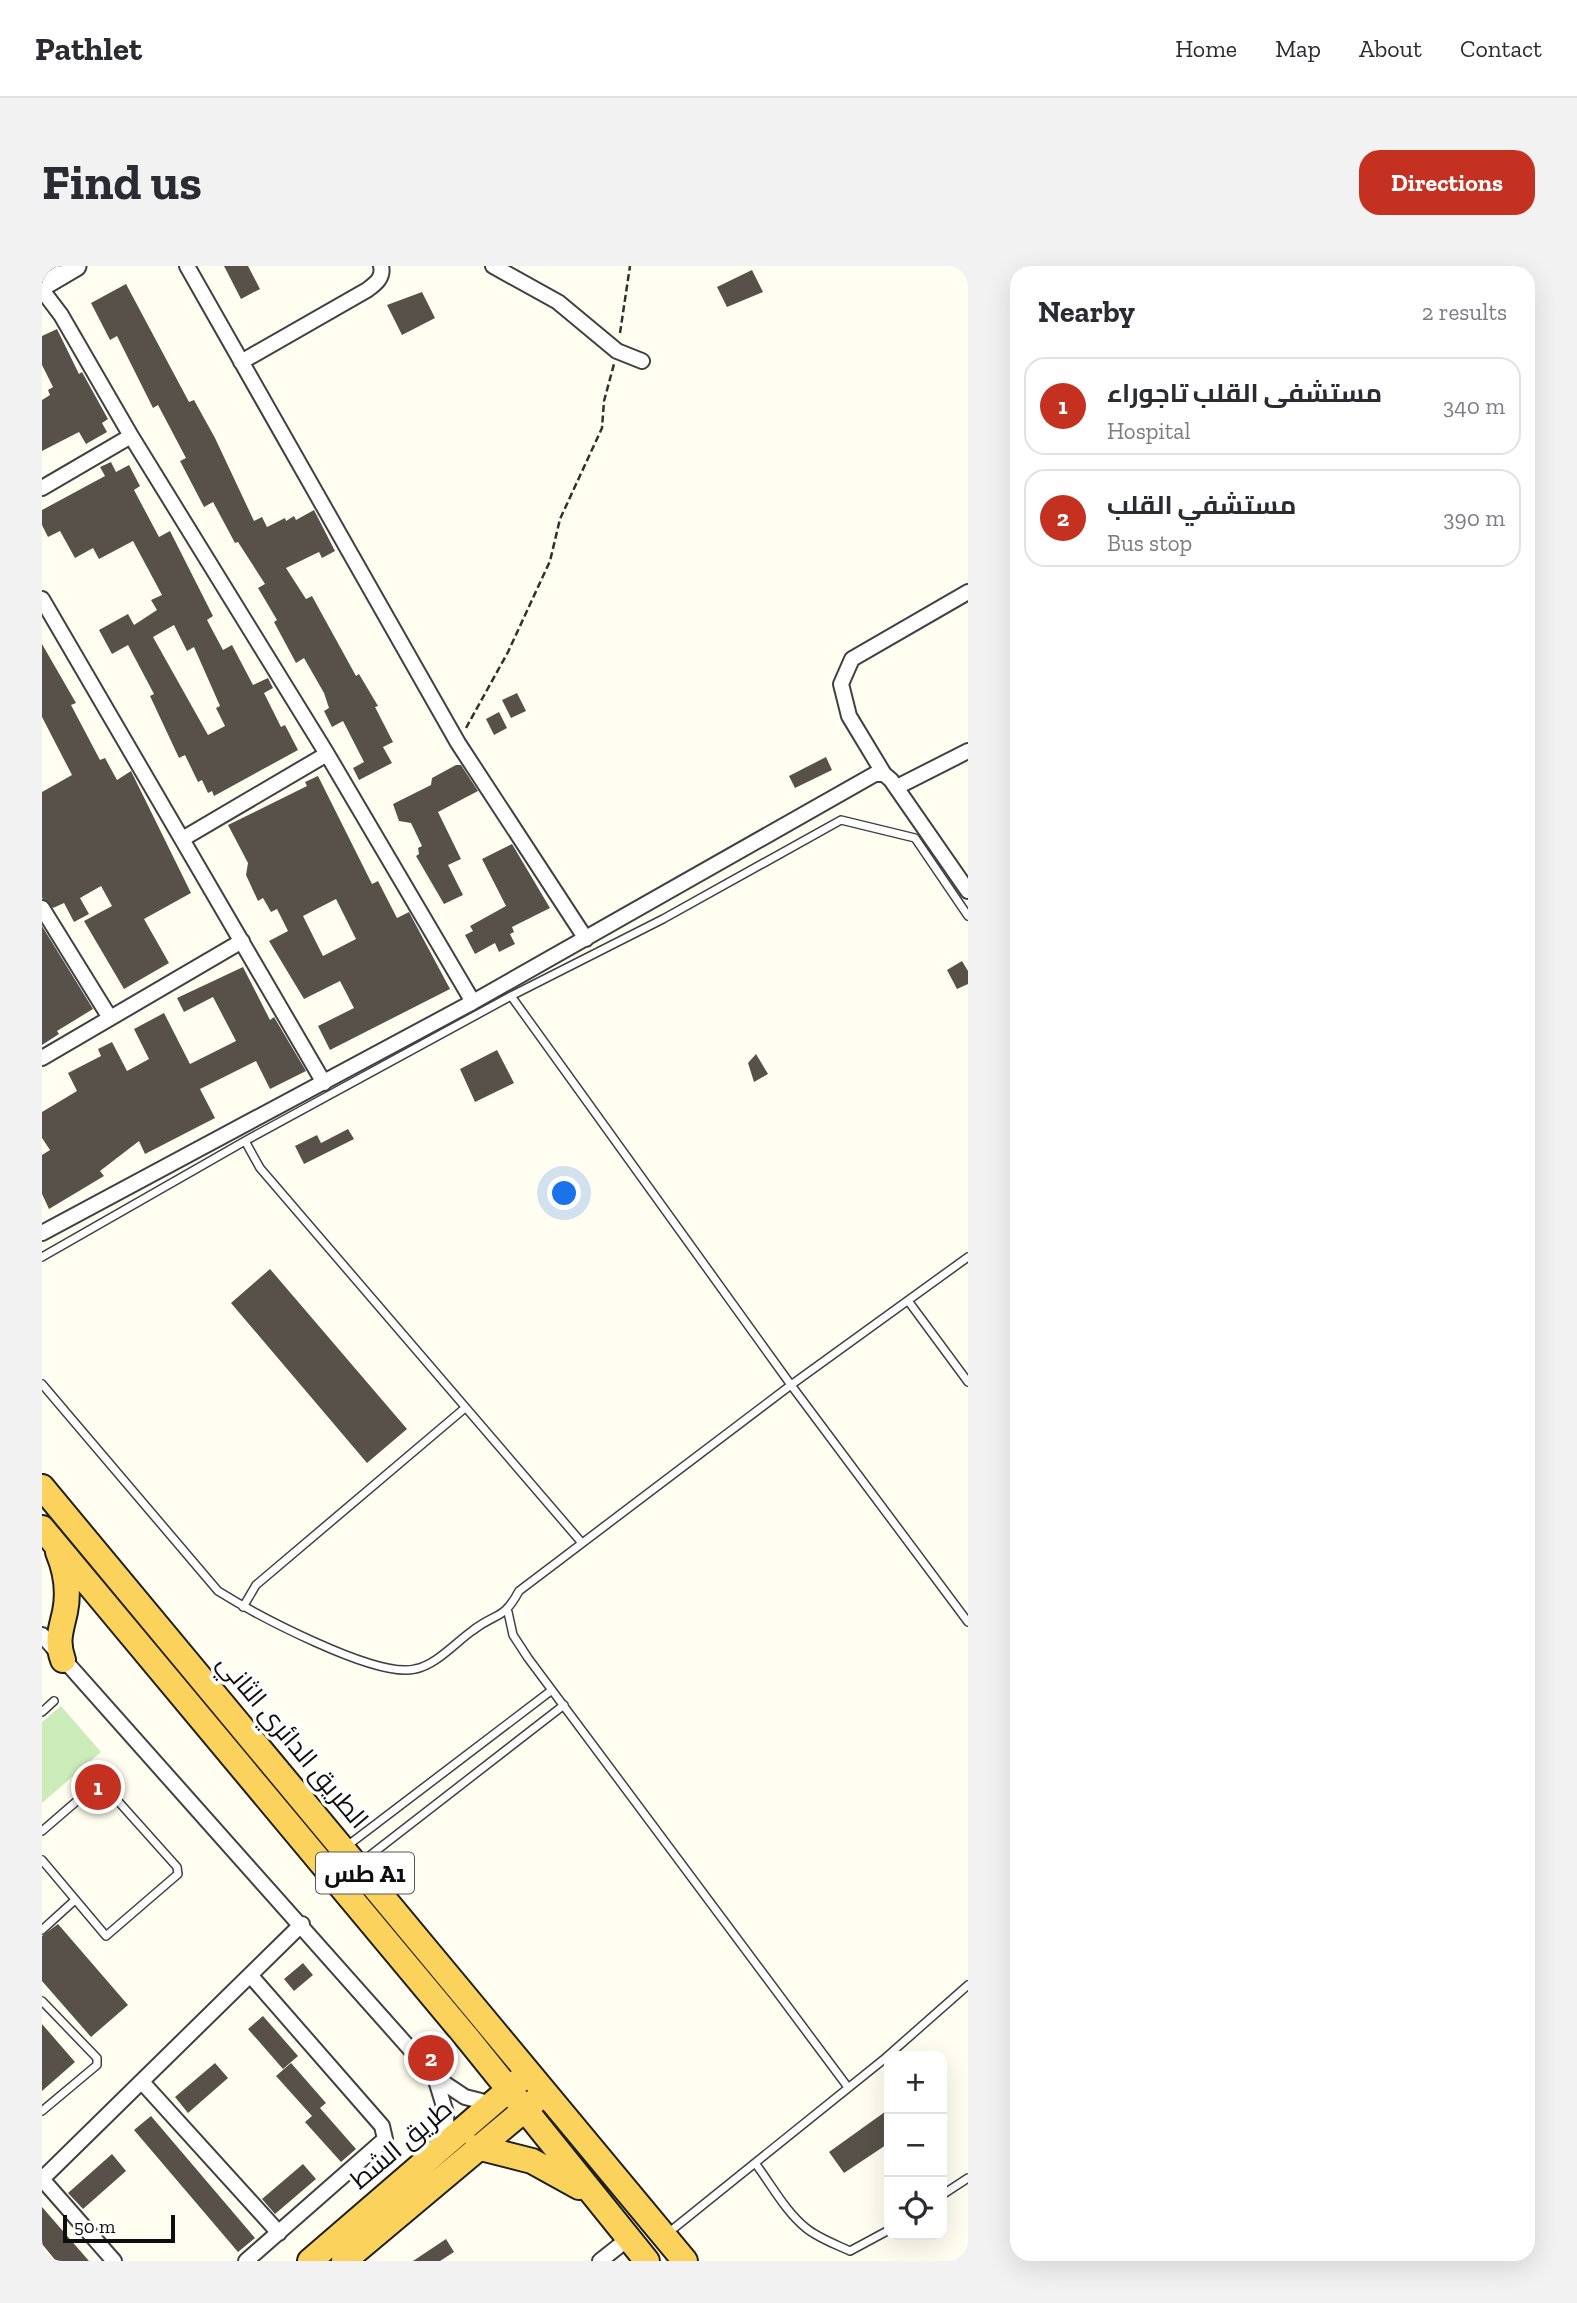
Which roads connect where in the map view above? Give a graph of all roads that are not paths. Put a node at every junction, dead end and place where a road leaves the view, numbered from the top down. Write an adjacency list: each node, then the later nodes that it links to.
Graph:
1 (76, 266): 5 (street)
2 (187, 266): 7 (street)
3 (381, 266): 7 (street)
4 (493, 266): 6 (street)
5 (42, 288): 8 (street)
6 (642, 361)
7 (241, 362): 21 (street)
8 (131, 436): 9 (street); 14 (street)
9 (42, 488)
10 (968, 592): 15 (street)
11 (42, 599): 12 (street)
12 (47, 621): 17 (street)
13 (968, 751): 16 (street)
14 (327, 754): 17 (street); 24 (street)
15 (884, 774): 16 (street); 21 (street)
16 (897, 787): 18 (street)
17 (184, 838): 22 (street)
18 (968, 891)
19 (42, 908): 25 (street)
20 (968, 916): 23 (lane)
21 (586, 939): 24 (street)
22 (242, 942): 25 (street); 27 (street)
23 (511, 996): 28 (lane); 35 (lane)
24 (473, 1002): 27 (street)
25 (110, 1018): 26 (street)
26 (42, 1058)
27 (324, 1083): 29 (street)
28 (245, 1141): 30 (lane); 36 (lane)
29 (42, 1233)
30 (42, 1256)
31 (968, 1258): 32 (lane)
32 (909, 1302): 33 (lane); 35 (lane)
33 (968, 1382)
34 (42, 1384): 40 (lane)
35 (791, 1385): 39 (lane); 42 (lane)
36 (465, 1408): 39 (lane); 40 (lane)
37 (42, 1487): 50 (highway, الطريق الدائري الثاني / طس A1)
38 (48, 1539): 44 (highway); 58 (highway, طس A1)
39 (582, 1542): 41 (lane)
40 (243, 1606): 41 (lane)
41 (508, 1612): 45 (lane)
42 (968, 1622)
43 (42, 1635): 44 (street)
44 (63, 1660): 53 (street)
45 (552, 1690): 47 (lane); 50 (lane)
46 (54, 1701): 48 (lane)
47 (564, 1705): 50 (lane); 62 (lane)
48 (42, 1712)
49 (42, 1831): 52 (lane)
50 (351, 1856): 59 (highway, الطريق الدائري الثاني / طس A1)
51 (42, 1860): 52 (lane)
52 (75, 1900): 54 (lane)
53 (302, 1924): 55 (street); 60 (street)
54 (42, 1930)
55 (251, 1976): 61 (street); 74 (street)
56 (968, 1985): 62 (lane)
57 (42, 2002): 66 (lane)
58 (469, 2040): 64 (highway, طس A1); 65 (highway)
59 (529, 2071): 63 (highway, الطريق الدائري الثاني / طس A1); 64 (highway, طريق الشط)
60 (435, 2077): 65 (street); 68 (street)
61 (142, 2082): 71 (street); 74 (street)
62 (847, 2086): 69 (lane)
63 (547, 2092): 64 (highway, طريق الشط); 76 (highway, الطريق الدائري الثاني / طس A1)
64 (517, 2100): 67 (highway, طريق الشط); 73 (highway, طس A1)
65 (481, 2101): 67 (highway)
66 (42, 2111)
67 (472, 2136): 68 (highway, طريق الشط); 73 (highway); 81 (highway, طريق الشط)
68 (447, 2142): 80 (highway, طريق الشط)
69 (755, 2163): 75 (lane); 76 (lane)
70 (968, 2178): 72 (lane)
71 (42, 2179): 78 (street)
72 (947, 2192)
73 (603, 2207): 77 (highway, طس A1)
74 (279, 2233): 79 (street)
75 (884, 2233)
76 (664, 2236): 84 (highway, الطريق الدائري الثاني / طس A1)
77 (629, 2238): 82 (street); 83 (highway, طس A1)
78 (114, 2261)
79 (246, 2261)
80 (310, 2261)
81 (344, 2261)
82 (600, 2261)
83 (647, 2261)
84 (685, 2261)

